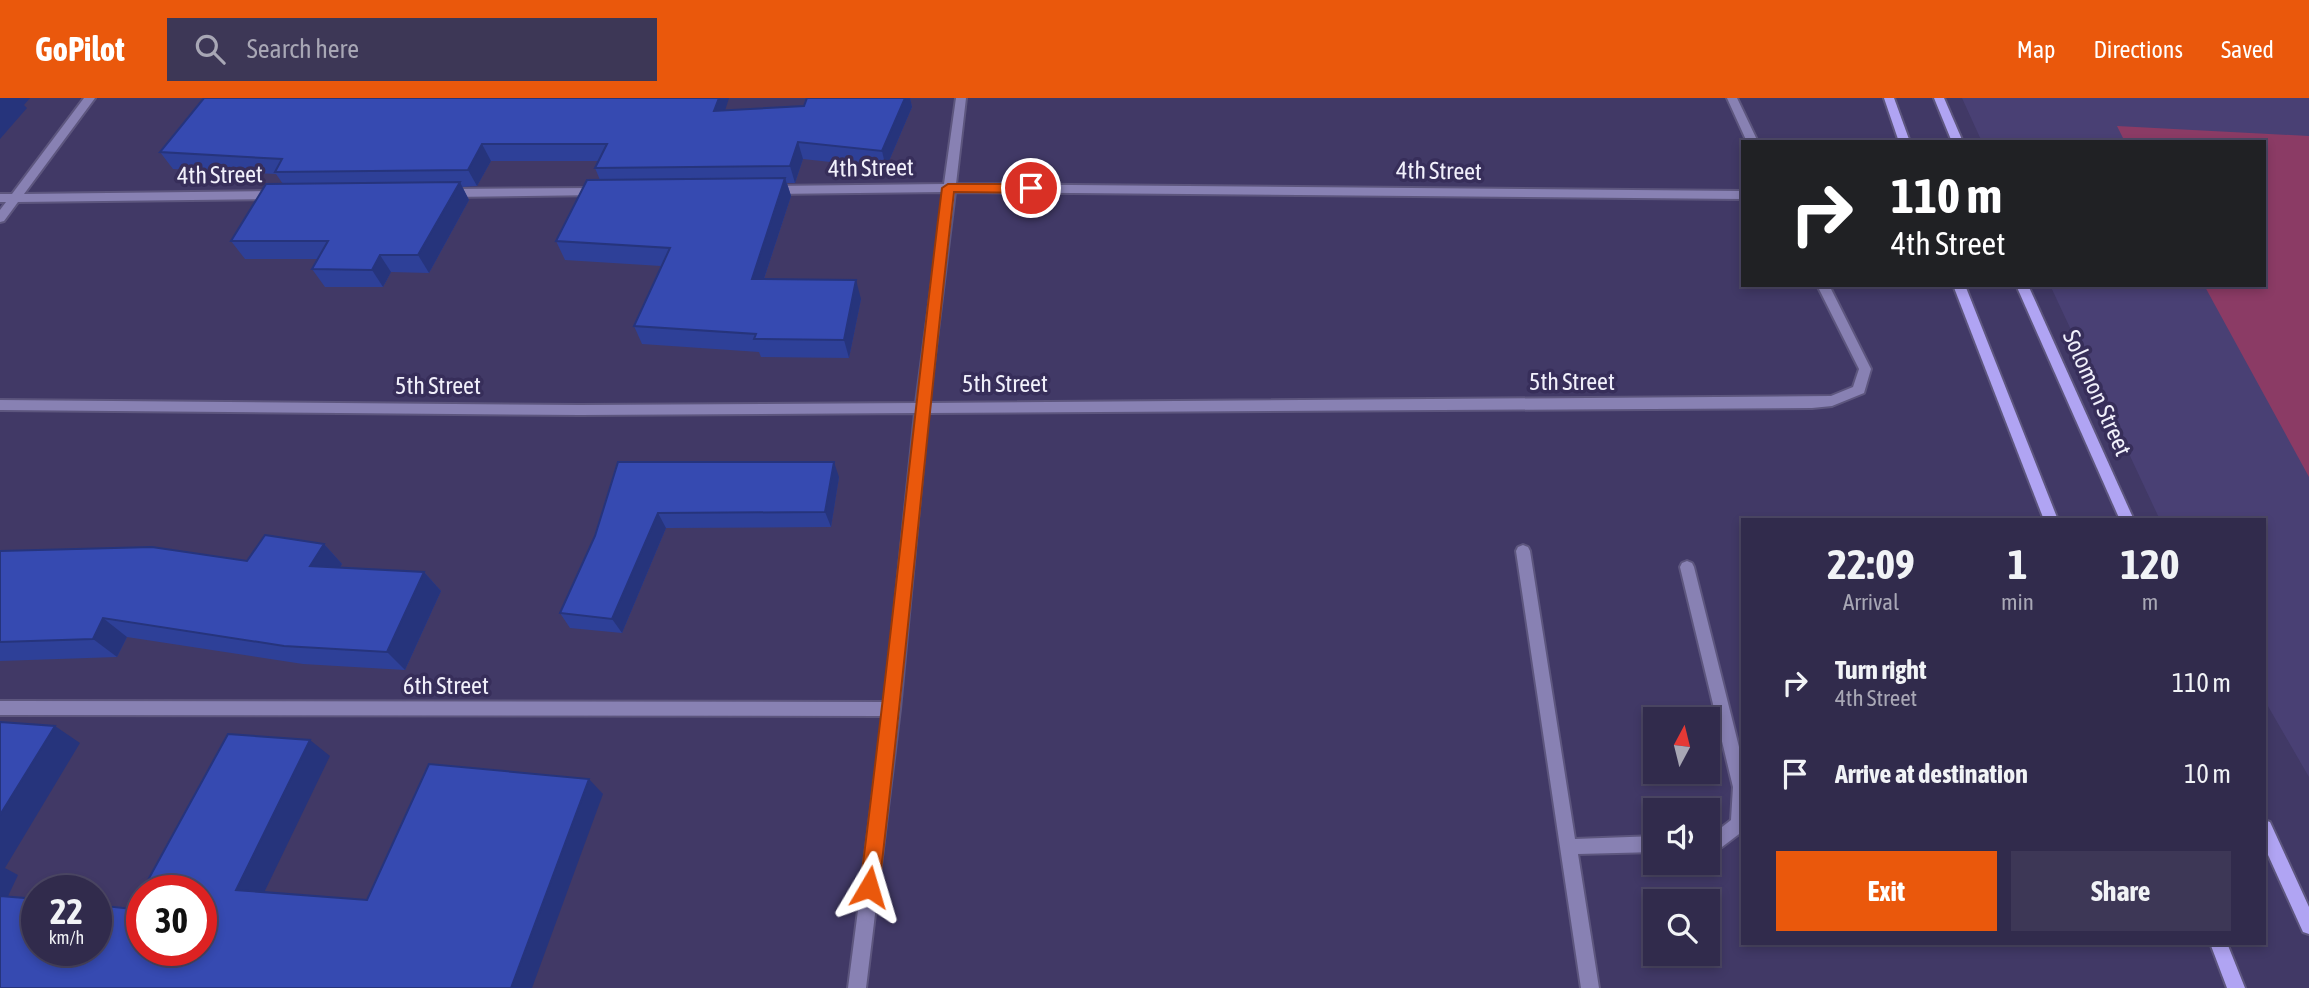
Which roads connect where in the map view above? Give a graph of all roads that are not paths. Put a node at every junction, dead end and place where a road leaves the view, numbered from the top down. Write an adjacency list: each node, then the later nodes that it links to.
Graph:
1 (90, 98): 16 (street)
2 (961, 98): 9 (street)
3 (1732, 98): 6 (street)
4 (1889, 98): 7 (main road)
5 (1939, 98): 8 (main road)
6 (1752, 140)
7 (1904, 140)
8 (1957, 140)
9 (948, 188): 10 (street, 4th Street); 14 (street, 4th Street); 22 (street)
10 (754, 190)
11 (614, 192): 12 (street)
12 (434, 194)
13 (295, 195): 16 (street, 4th Street)
14 (1741, 195)
15 (0, 198): 16 (street, 4th Street)
16 (16, 198): 17 (street)
17 (0, 218)
18 (1824, 287): 22 (street, 5th Street)
19 (1960, 287): 23 (main road)
20 (2023, 287): 24 (main road, Solomon Street)
21 (0, 405): 22 (street, 5th Street)
22 (922, 407): 28 (street)
23 (2049, 518)
24 (2126, 518)
25 (1523, 551): 32 (street)
26 (1687, 567): 30 (street)
27 (0, 708): 28 (street, 6th Street)
28 (892, 709): 35 (street)
29 (2266, 831): 33 (main road)
30 (1720, 839)
31 (1643, 844): 32 (street)
32 (1568, 847): 36 (street)
33 (2309, 926)
34 (2219, 945): 37 (main road)
35 (856, 988)
36 (1590, 988)
37 (2236, 988)

